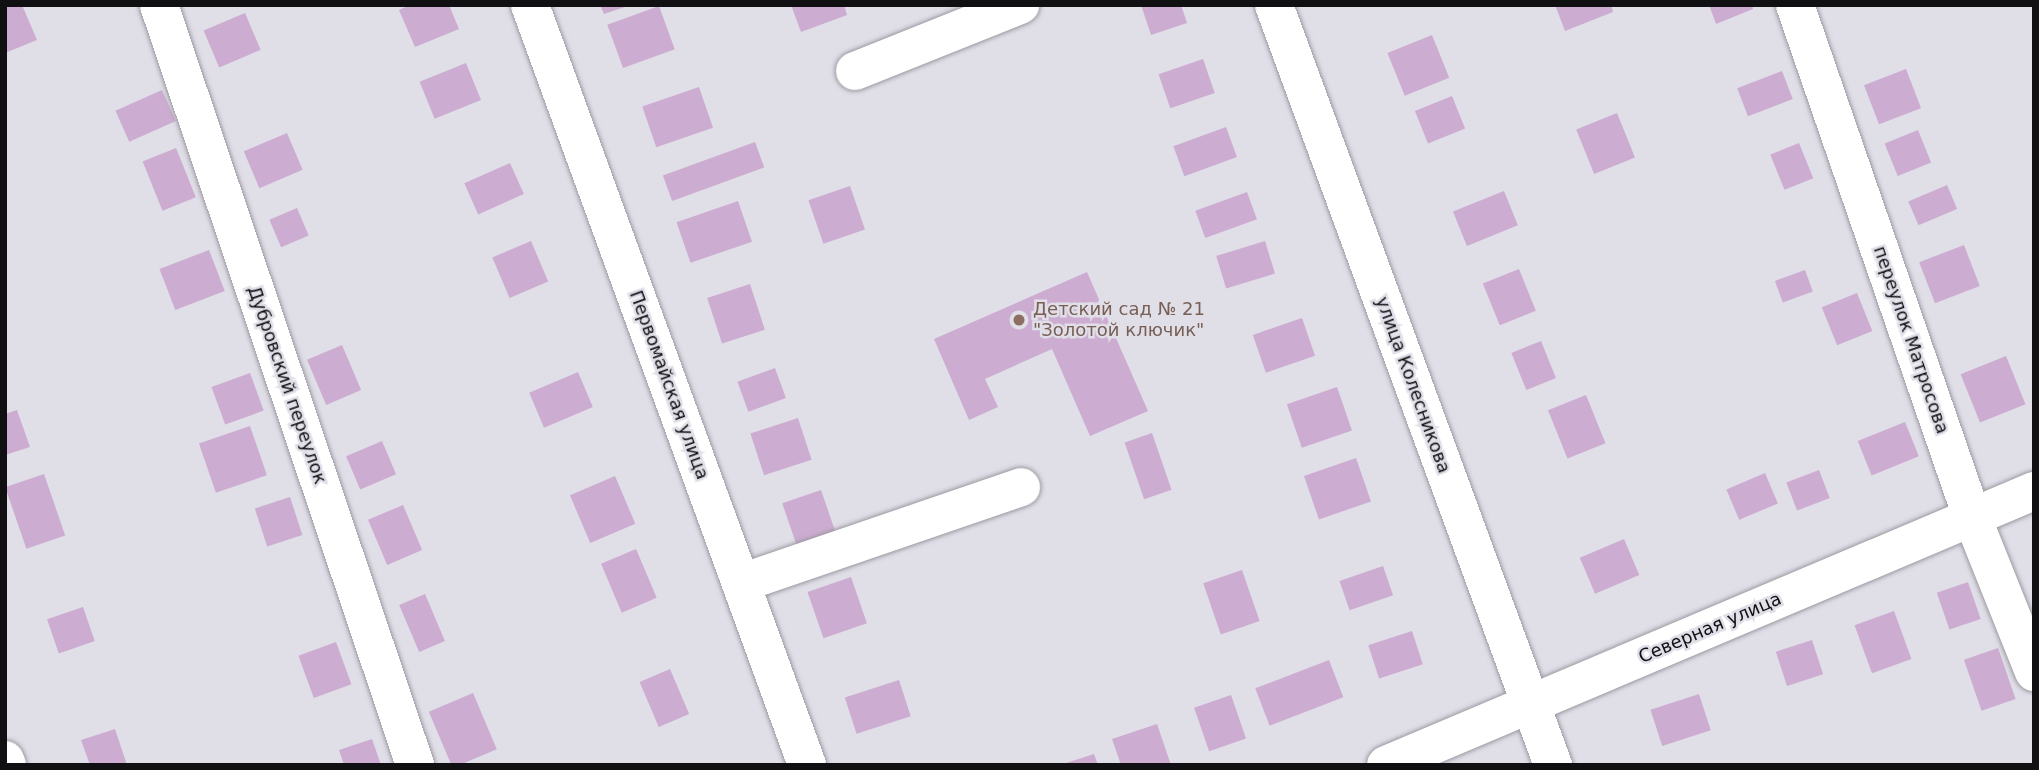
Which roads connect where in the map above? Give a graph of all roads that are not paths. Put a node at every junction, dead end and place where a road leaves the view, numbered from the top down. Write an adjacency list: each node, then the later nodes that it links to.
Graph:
1 (159, 5): 15 (street, Дубровский переулок)
2 (530, 5): 10 (street, Первомайская улица)
3 (1020, 5): 6 (street)
4 (1274, 5): 12 (street, улица Колесникова)
5 (1794, 5): 9 (street, переулок Матросова)
6 (855, 71)
7 (1021, 487): 10 (street)
8 (2034, 491): 9 (street, Северная улица)
9 (1972, 517): 11 (street, переулок Матросова); 12 (street, Северная улица)
10 (741, 583): 16 (street, Первомайская улица)
11 (2034, 672)
12 (1529, 704): 17 (street, Северная улица); 18 (street, улица Колесникова)
13 (5, 760): 14 (street)
14 (7, 765)
15 (415, 765)
16 (807, 765)
17 (1386, 765)
18 (1553, 765)

